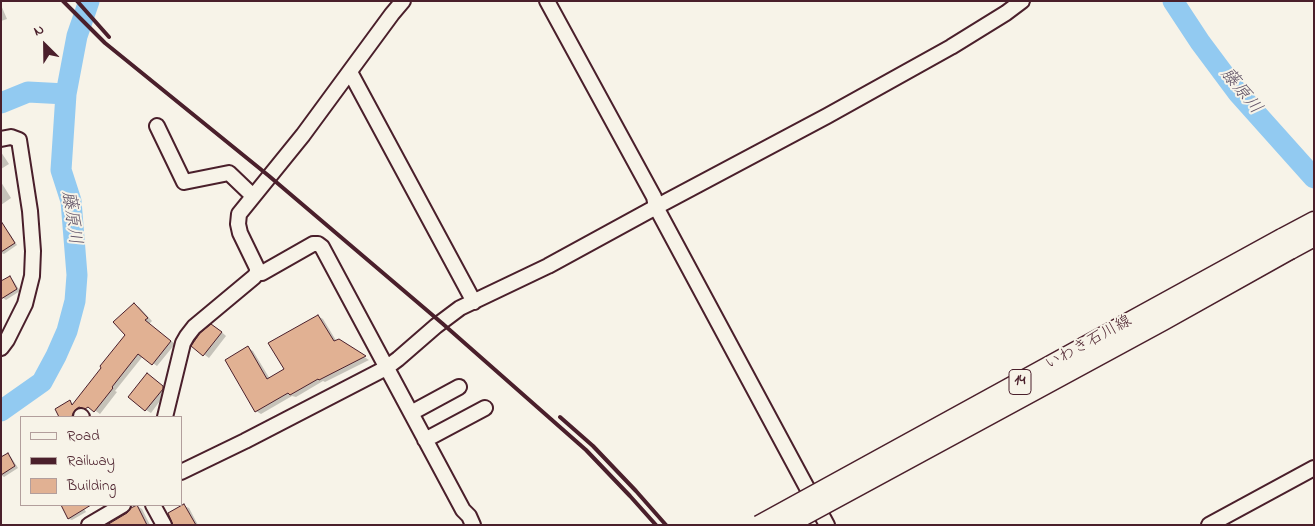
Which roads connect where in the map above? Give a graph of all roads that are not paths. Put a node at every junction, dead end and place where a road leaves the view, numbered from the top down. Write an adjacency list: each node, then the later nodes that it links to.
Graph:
1 (404, 1): 4 (street)
2 (547, 1): 8 (street)
3 (1022, 1): 8 (street)
4 (350, 72): 7 (street); 12 (street)
5 (157, 126): 7 (street)
6 (1, 139): 13 (street)
7 (253, 196): 11 (street)
8 (656, 207): 12 (street); 29 (street)
9 (1314, 221): 10 (main road, いわき石川線 / 14)
10 (1297, 240): 27 (main road, いわき石川線 / 14, bridge); 28 (main road, いわき石川線 / 14, bridge)
11 (257, 273): 14 (street); 18 (street)
12 (474, 302): 14 (street)
13 (3, 340)
14 (386, 368): 17 (street); 21 (street)
15 (459, 388): 17 (street)
16 (486, 408): 19 (street)
17 (410, 413): 19 (street)
18 (165, 416)
19 (425, 440): 26 (street)
20 (1314, 468): 30 (street)
21 (182, 472)
22 (121, 506): 24 (street)
23 (154, 506): 25 (street)
24 (95, 523)
25 (164, 525)
26 (473, 525)
27 (759, 525)
28 (787, 525)
29 (827, 525)
30 (1208, 525)

